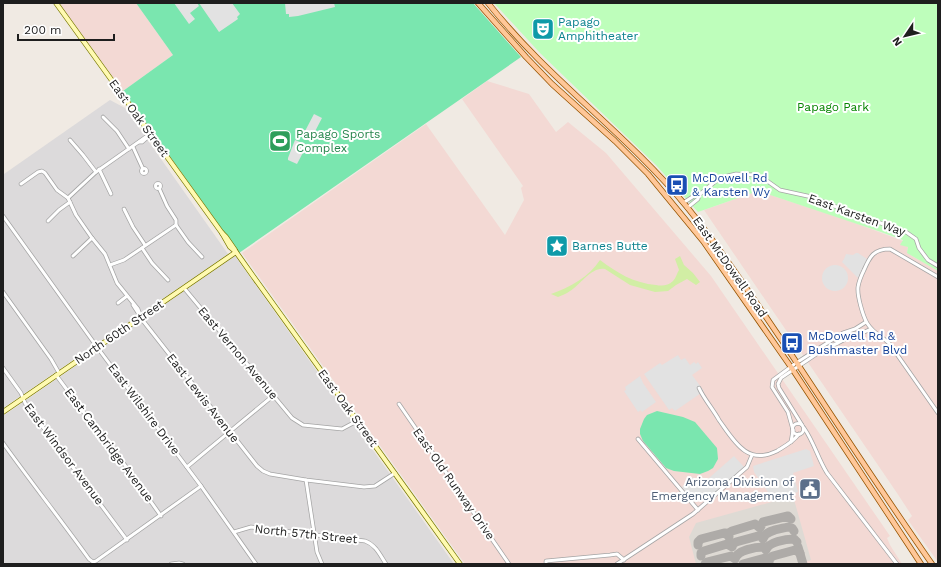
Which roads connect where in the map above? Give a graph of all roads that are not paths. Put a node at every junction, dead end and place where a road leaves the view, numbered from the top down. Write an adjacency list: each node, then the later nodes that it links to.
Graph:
1 (56, 3): 5 (street, East Oak Street)
2 (478, 3): 10 (main road, East McDowell Road)
3 (488, 3): 17 (main road, East McDowell Road)
4 (103, 117): 7 (street)
5 (150, 135): 7 (street); 25 (street, East Oak Street)
6 (70, 140): 9 (street)
7 (131, 148): 8 (street); 9 (street)
8 (143, 168)
9 (97, 171): 13 (street); 15 (street)
10 (649, 175): 18 (main road); 42 (main road, East McDowell Road)
11 (21, 184): 15 (street, East Lewis Avenue)
12 (159, 188): 22 (street)
13 (111, 194)
14 (699, 195): 17 (street, East Karsten Way); 18 (street, East Karsten Way); 29 (street, East Karsten Way)
15 (68, 198): 16 (street, East Lewis Avenue)
16 (70, 202): 21 (street); 23 (street, East Lewis Avenue)
17 (683, 203): 18 (main road, East McDowell Road)
18 (687, 208): 40 (main road, East McDowell Road)
19 (124, 209): 24 (street)
20 (3, 216): 39 (street, East Wilshire Drive)
21 (48, 221)
22 (176, 225): 24 (street); 27 (street)
23 (92, 238): 26 (street); 28 (street, East Lewis Avenue)
24 (143, 247): 28 (street); 31 (street)
25 (236, 252): 32 (street, North 60th Street); 50 (street, East Oak Street)
26 (72, 256)
27 (202, 257)
28 (110, 265): 34 (street, East Lewis Avenue)
29 (938, 266)
30 (938, 277): 37 (street)
31 (168, 280)
32 (184, 288): 36 (street, North 60th Street); 45 (street, East Vernon Avenue)
33 (3, 292): 43 (street, East Cambridge Avenue)
34 (127, 296): 35 (street); 36 (street, East Lewis Avenue)
35 (118, 303)
36 (141, 317): 39 (street, North 60th Street); 53 (street, East Lewis Avenue)
37 (866, 322): 38 (street); 40 (street)
38 (871, 329): 40 (street); 49 (street)
39 (98, 347): 43 (street, North 60th Street); 60 (street, East Wilshire Drive)
40 (798, 365): 42 (street); 81 (main road, East McDowell Road)
41 (3, 368): 46 (street, East Windsor Avenue)
42 (792, 369): 51 (street); 52 (street); 80 (main road, East McDowell Road)
43 (58, 374): 46 (street, North 60th Street); 65 (street, East Cambridge Avenue)
44 (699, 388): 59 (street)
45 (274, 395): 50 (street, East Vernon Avenue); 53 (street)
46 (23, 398): 48 (street, North 60th Street); 68 (street, East Windsor Avenue)
47 (399, 404): 76 (street, East Old Runway Drive)
48 (3, 412)
49 (938, 413)
50 (357, 421): 61 (street, East Oak Street)
51 (803, 427): 52 (street); 54 (street); 56 (street)
52 (793, 430): 54 (street); 57 (street)
53 (230, 431): 60 (street); 62 (street, East Lewis Avenue)
54 (800, 434): 56 (street); 57 (street)
55 (638, 439): 64 (street)
56 (810, 439): 79 (street)
57 (791, 442): 59 (street)
58 (3, 443): 68 (street)
59 (752, 455): 64 (street)
60 (187, 467): 63 (street, East Wilshire Drive)
61 (395, 473): 62 (street); 75 (street, East Oak Street)
62 (306, 480): 67 (street)
63 (201, 486): 65 (street); 66 (street, East Wilshire Drive)
64 (698, 510): 69 (street)
65 (161, 516): 68 (street)
66 (234, 532): 67 (street, North 57th Street); 72 (street, East Wilshire Drive)
67 (314, 535): 73 (street); 74 (street, North 57th Street)
68 (127, 540)
69 (624, 560): 77 (street); 78 (street)
70 (172, 564): 71 (street)
71 (183, 564)
72 (256, 564)
73 (322, 564)
74 (386, 564)
75 (460, 564)
76 (509, 564)
77 (546, 564)
78 (617, 564)
79 (897, 564)
80 (921, 564)
81 (932, 564)

